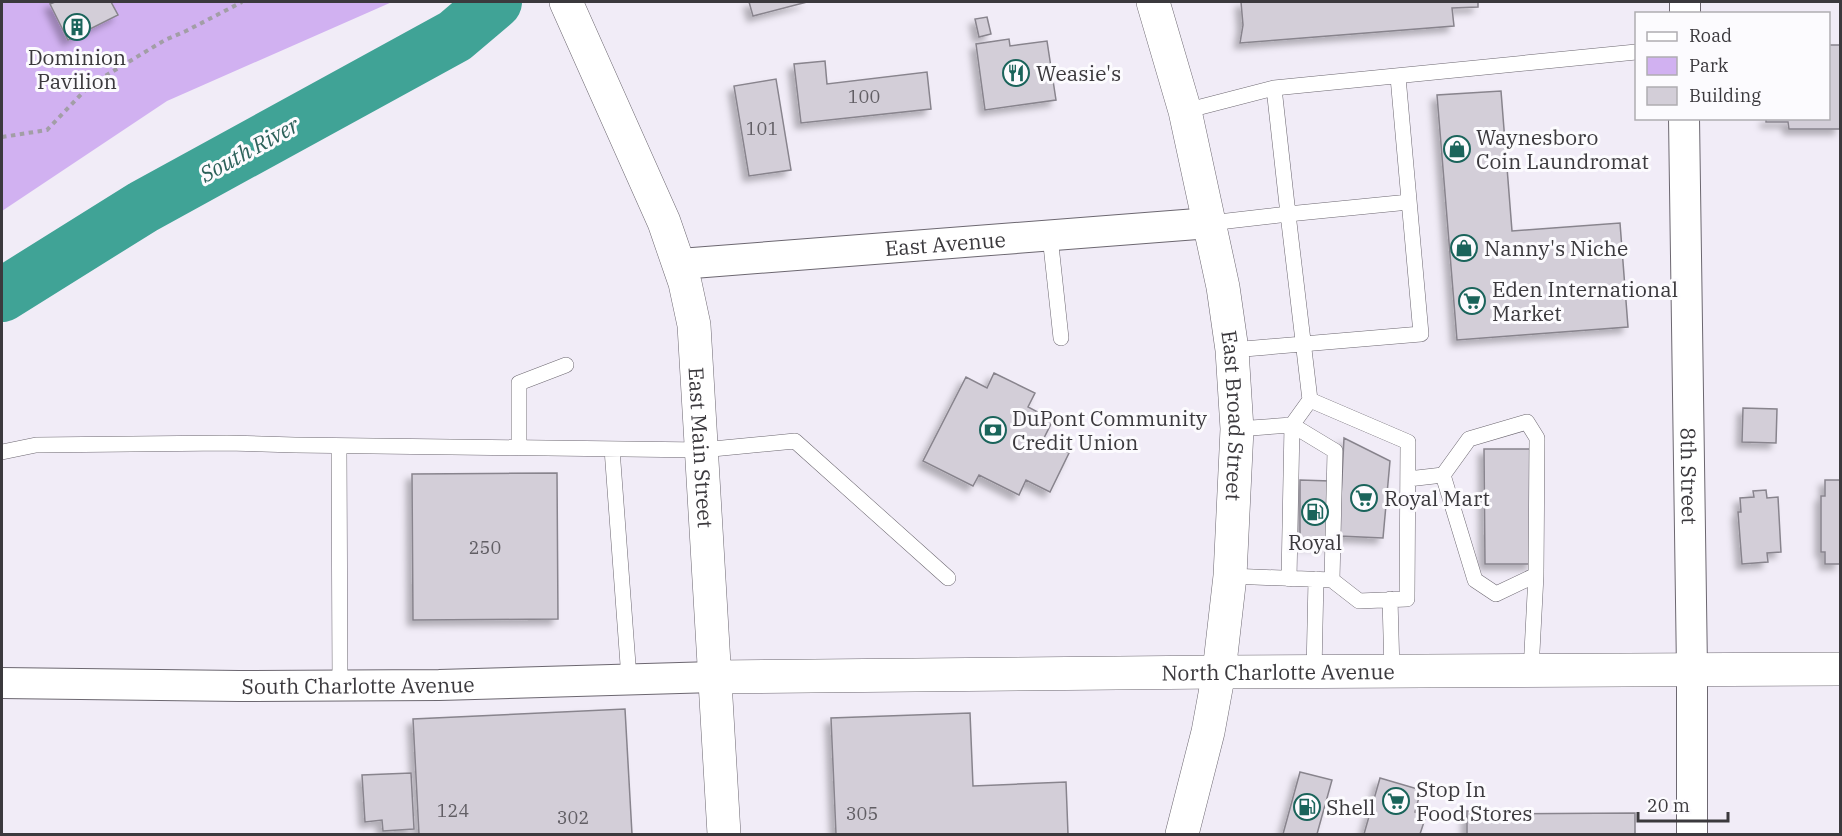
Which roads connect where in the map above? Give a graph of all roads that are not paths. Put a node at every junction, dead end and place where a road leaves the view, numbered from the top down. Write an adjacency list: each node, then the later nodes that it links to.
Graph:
1 (566, 2): 12 (main road, East Main Street)
2 (1154, 2): 6 (main road, East Broad Street)
3 (1635, 52): 4 (lane)
4 (1398, 77): 5 (lane); 8 (lane)
5 (1274, 88): 6 (lane); 9 (lane)
6 (1185, 111): 10 (main road, East Broad Street)
7 (1684, 120): 35 (street, 8th Street)
8 (1409, 202): 9 (lane); 14 (lane)
9 (1288, 214): 10 (lane); 14 (lane)
10 (1210, 223): 11 (street, East Avenue); 15 (main road, East Broad Street)
11 (1050, 236): 12 (street, East Avenue); 13 (lane)
12 (680, 264): 23 (main road, East Main Street)
13 (1060, 338)
14 (1303, 344): 15 (lane); 17 (lane)
15 (1232, 350): 19 (main road, East Broad Street)
16 (566, 365): 21 (lane)
17 (1310, 400): 18 (lane); 26 (lane)
18 (1292, 425): 19 (lane); 30 (lane); 32 (lane)
19 (1236, 429): 28 (main road, East Broad Street)
20 (339, 446): 21 (lane); 24 (lane); 43 (lane)
21 (519, 448): 22 (lane)
22 (612, 449): 23 (lane); 41 (lane)
23 (702, 450): 29 (lane); 40 (main road, East Main Street)
24 (2, 452)
25 (1443, 475): 26 (lane); 27 (lane); 27 (lane)
26 (1408, 478): 33 (lane)
27 (1536, 575): 37 (lane)
28 (1230, 576): 30 (lane); 38 (main road, East Broad Street)
29 (948, 578)
30 (1289, 579): 31 (lane)
31 (1316, 579): 32 (lane); 39 (lane)
32 (1332, 580): 33 (lane)
33 (1390, 599): 36 (lane)
34 (1840, 669): 35 (main road, North Charlotte Avenue)
35 (1692, 670): 37 (main road, North Charlotte Avenue); 46 (street, 8th Street)
36 (1392, 671): 37 (main road, North Charlotte Avenue); 39 (main road, North Charlotte Avenue)
37 (1531, 671)
38 (1219, 672): 39 (main road, North Charlotte Avenue); 40 (main road, North Charlotte Avenue); 45 (main road, East Broad Street)
39 (1314, 672)
40 (714, 677): 41 (street, South Charlotte Avenue); 44 (main road, East Main Street)
41 (629, 678): 43 (street, South Charlotte Avenue)
42 (2, 683): 43 (street, South Charlotte Avenue)
43 (340, 685)
44 (724, 834)
45 (1182, 834)
46 (1692, 834)

